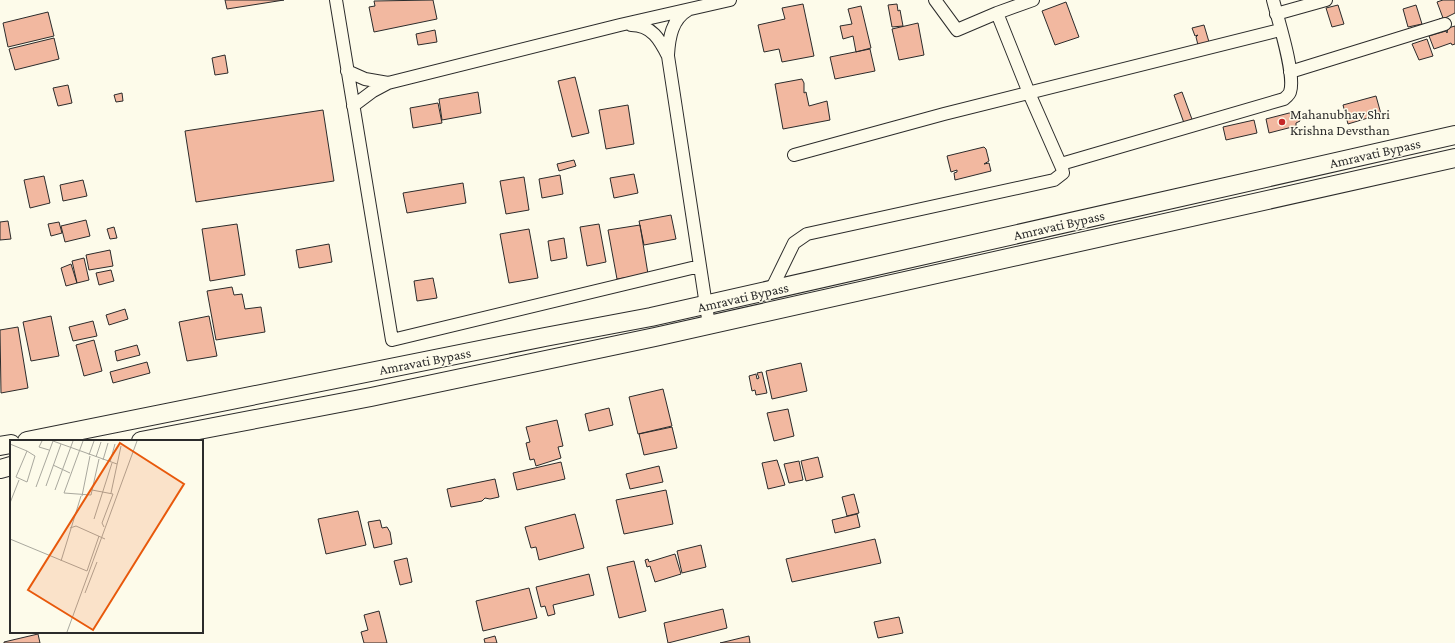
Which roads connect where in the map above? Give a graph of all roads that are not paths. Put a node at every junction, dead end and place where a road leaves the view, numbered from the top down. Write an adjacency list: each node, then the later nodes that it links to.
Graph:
1 (336, 0): 14 (street)
2 (730, 0): 7 (street)
3 (935, 0): 8 (street)
4 (1033, 0): 8 (street)
5 (1273, 0): 9 (street)
6 (1326, 0): 9 (street)
7 (690, 8): 11 (street); 13 (street)
8 (997, 13): 17 (street)
9 (1276, 14): 12 (street)
10 (1445, 24): 15 (street)
11 (620, 25): 13 (street); 16 (street)
12 (1280, 30): 15 (street); 17 (street)
13 (668, 56): 23 (street)
14 (347, 71): 16 (street); 18 (street)
15 (1290, 72): 22 (street)
16 (388, 83): 18 (street)
17 (1029, 93): 20 (street); 22 (street)
18 (353, 106): 23 (street)
19 (1455, 135): 24 (highway, Amravati Bypass)
20 (794, 155)
21 (1455, 158): 26 (highway, Amravati Bypass)
22 (1061, 164): 24 (street)
23 (700, 266): 25 (street)
24 (771, 290): 25 (highway, Amravati Bypass)
25 (706, 305): 26 (street); 27 (highway, Amravati Bypass)
26 (710, 324): 28 (highway, Amravati Bypass)
27 (32, 440)
28 (146, 440)
29 (10, 444): 30 (highway)
30 (0, 446)
31 (10, 466): 32 (highway)
32 (0, 469)

